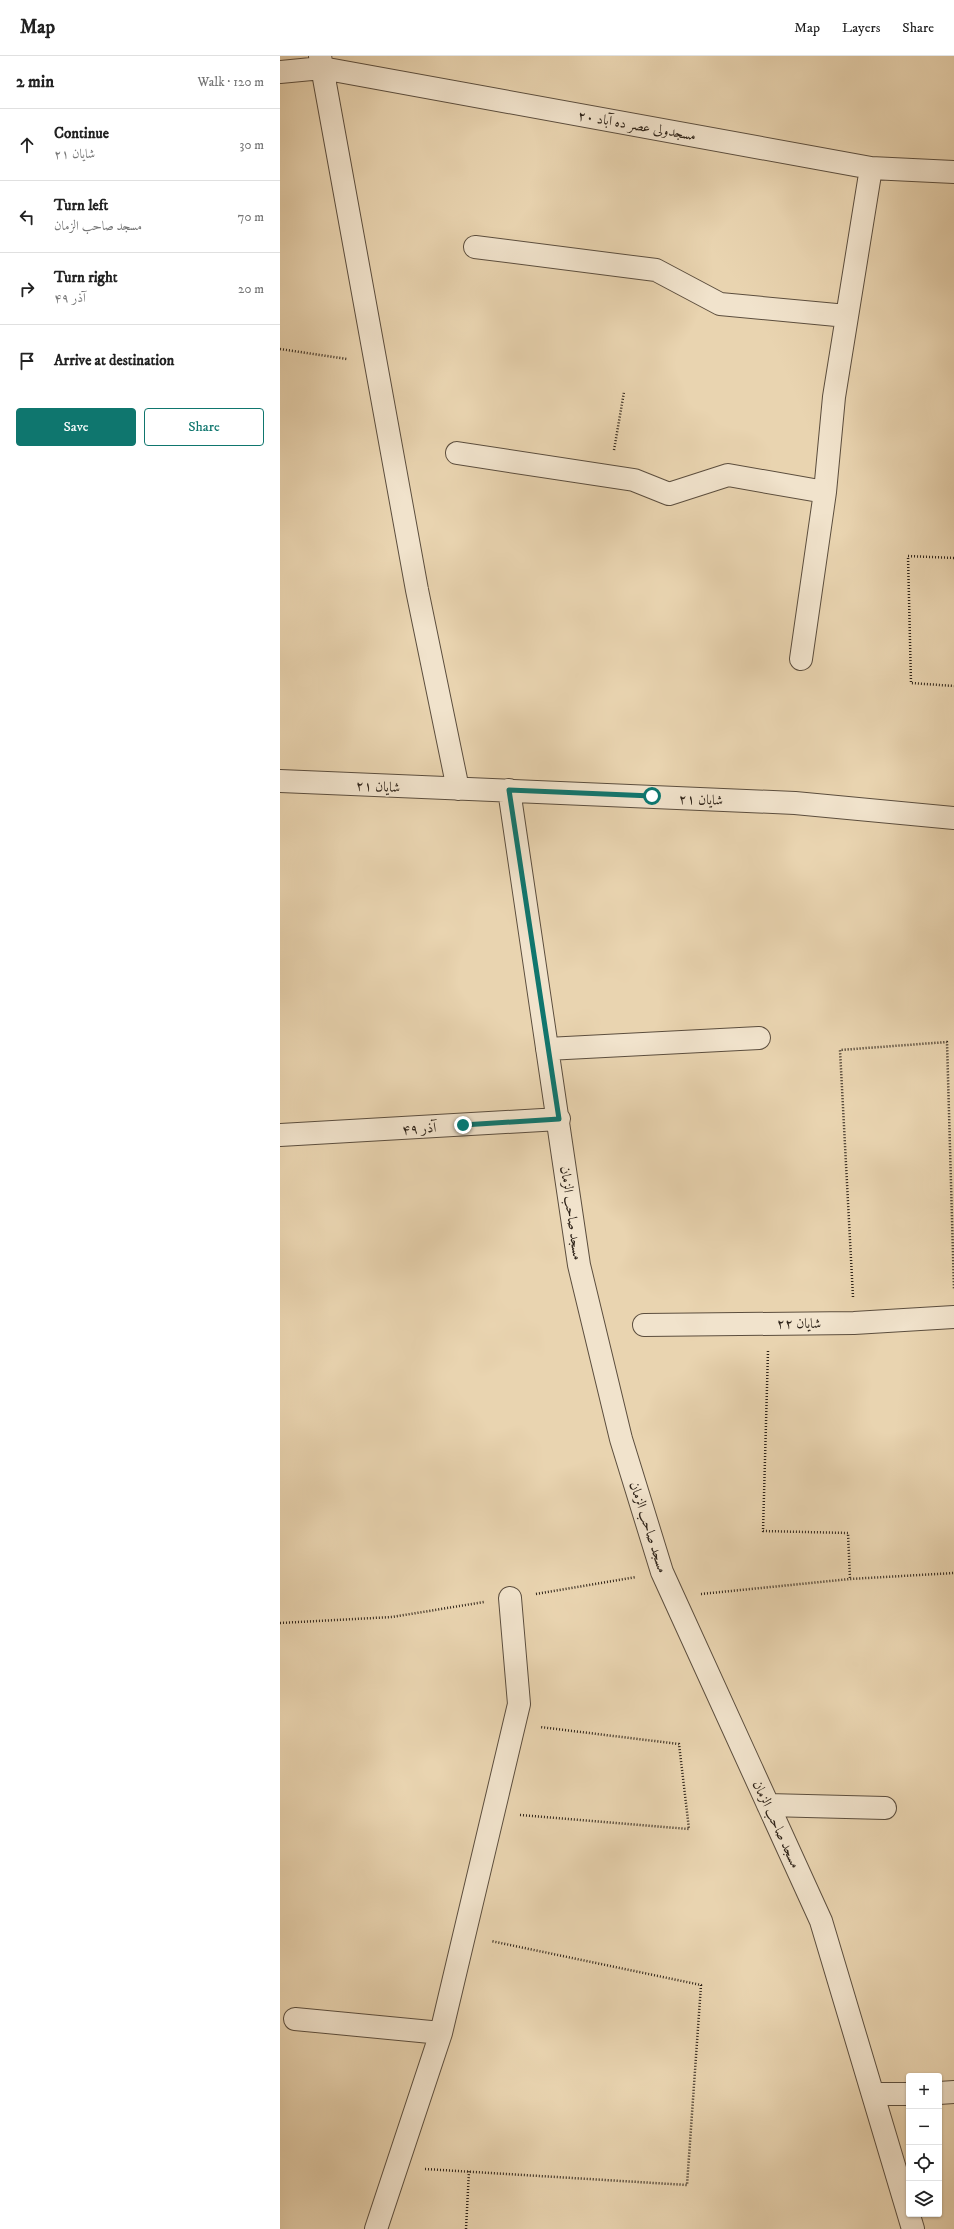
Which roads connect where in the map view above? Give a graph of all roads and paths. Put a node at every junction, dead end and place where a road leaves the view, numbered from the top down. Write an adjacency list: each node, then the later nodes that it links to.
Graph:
1 (321, 62): 2 (street, مسجدولی عصر ده آباد ۲۰); 3 (street, مسجدولی عصر ده آباد ۲۰); 8 (street)
2 (280, 72)
3 (871, 168): 4 (street, مسجدولی عصر ده آباد ۲۰); 6 (street)
4 (954, 170)
5 (475, 247): 6 (street)
6 (847, 316): 12 (street)
7 (280, 349): 8 (path)
8 (375, 364): 17 (street)
9 (624, 392): 11 (path)
10 (457, 453): 11 (street)
11 (610, 477): 12 (street)
12 (825, 492): 14 (street)
13 (954, 558): 15 (path)
14 (801, 659)
15 (954, 686)
16 (280, 781): 17 (street, شایان ۲۱)
17 (458, 789): 18 (street, شایان ۲۱)
18 (509, 790): 19 (street, شایان ۲۱); 21 (street, مسجد صاحب الزمان)
19 (954, 818)
20 (759, 1038): 21 (street)
21 (547, 1049): 22 (street, مسجد صاحب الزمان)
22 (559, 1119): 23 (street, آذر ۴۹); 29 (street, مسجد صاحب الزمان)
23 (280, 1135)
24 (954, 1294): 27 (path)
25 (954, 1317): 27 (street, شایان ۲۲)
26 (769, 1323): 27 (street, شایان ۲۲); 28 (street, شایان ۲۲); 31 (path)
27 (854, 1323)
28 (644, 1325)
29 (662, 1572): 32 (street, مسجد صاحب الزمان); 33 (path)
30 (954, 1573): 31 (path)
31 (850, 1579): 32 (path)
32 (673, 1597): 36 (street, مسجد صاحب الزمان)
33 (510, 1598): 34 (path); 35 (street)
34 (280, 1623)
35 (514, 1724): 38 (street); 38 (path)
36 (768, 1805): 37 (street); 44 (street, مسجد صاحب الزمان)
37 (885, 1808)
38 (493, 1812): 39 (street)
39 (463, 1935): 41 (street); 47 (path)
40 (295, 2019): 41 (street)
41 (441, 2033): 46 (street)
42 (954, 2092): 43 (street)
43 (942, 2093)
44 (873, 2094): 45 (street); 50 (street, مسجد صاحب الزمان)
45 (906, 2094)
46 (397, 2165): 47 (path); 48 (street)
47 (469, 2171): 49 (path)
48 (376, 2229)
49 (466, 2229)
50 (913, 2229)

